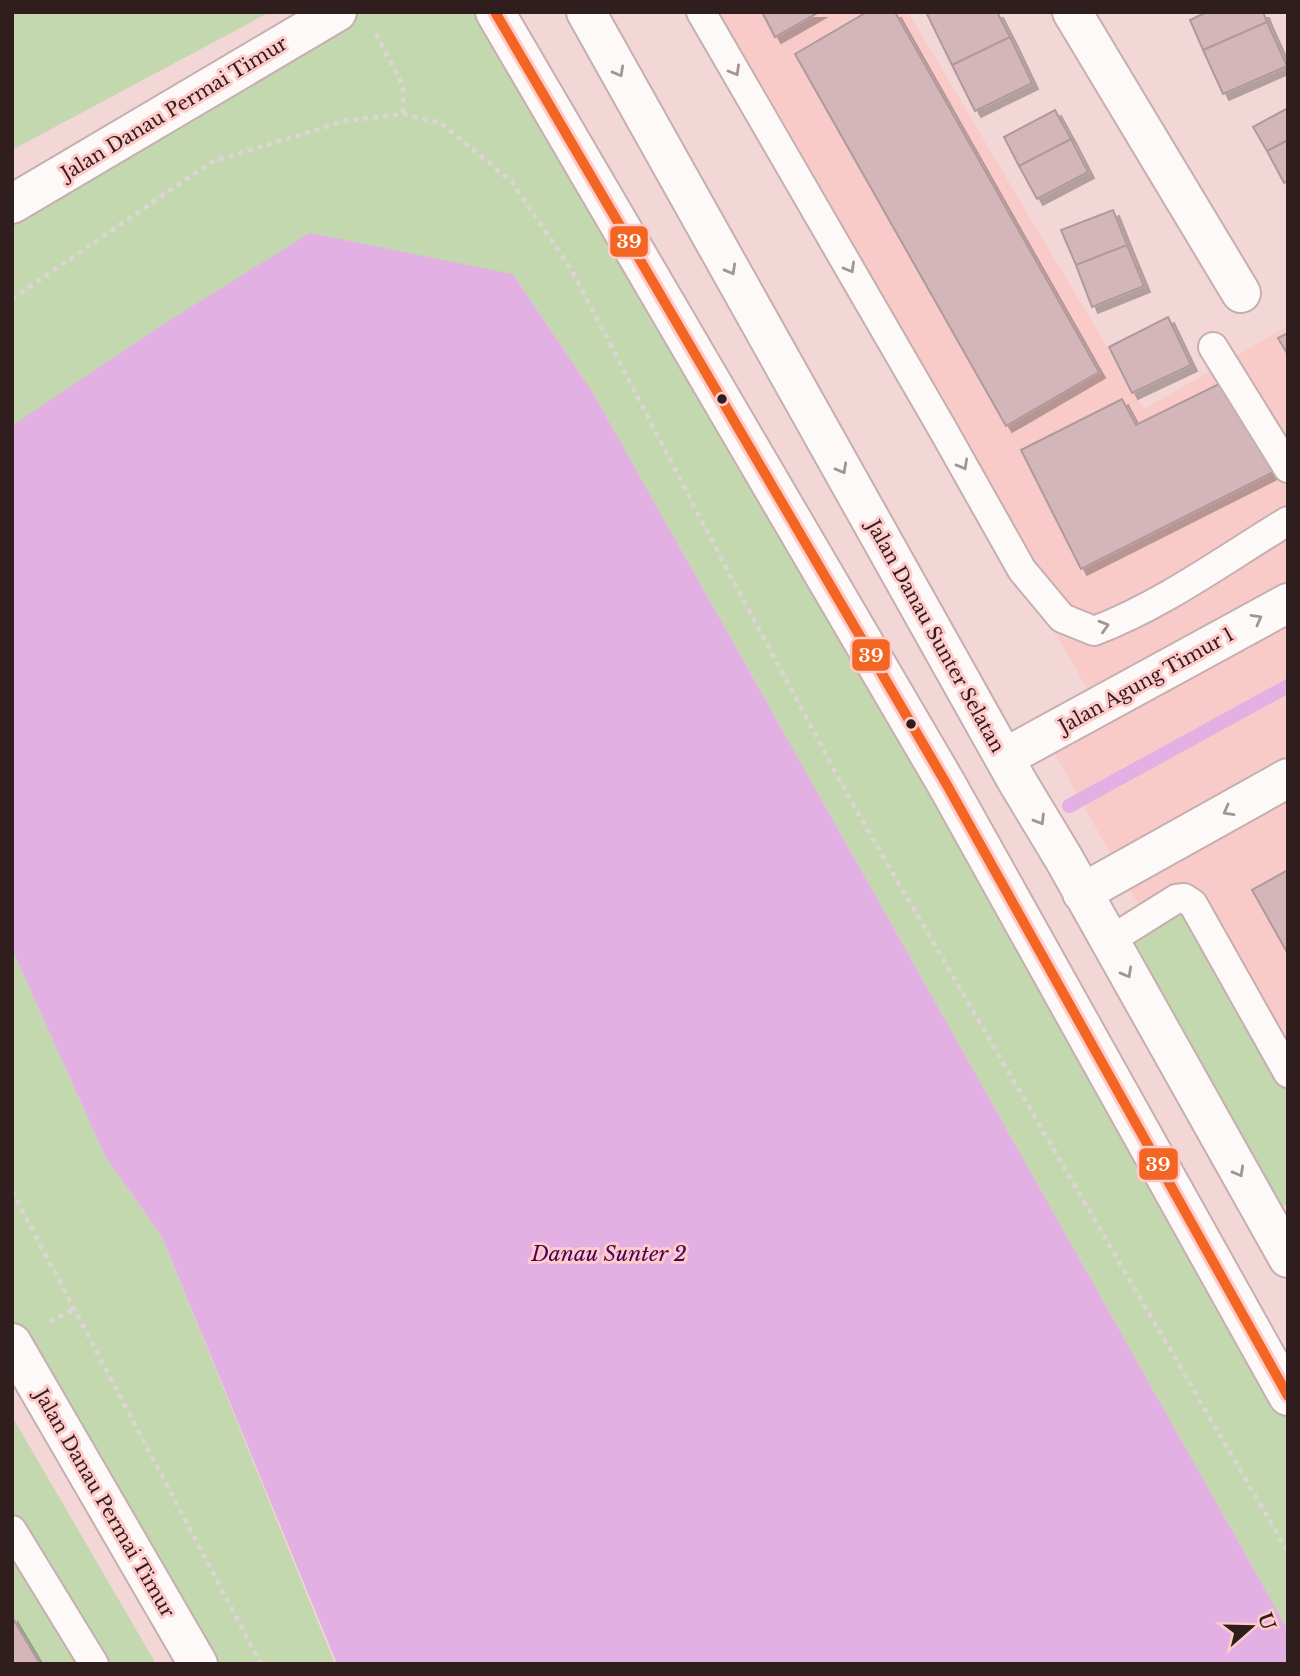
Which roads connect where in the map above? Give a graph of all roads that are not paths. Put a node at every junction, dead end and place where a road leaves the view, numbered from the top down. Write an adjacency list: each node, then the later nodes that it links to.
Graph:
1 (495, 12): 19 (street)
2 (586, 12): 12 (street, Jalan Danau Sunter Selatan, one-way to 12)
3 (701, 12): 10 (lane, one-way to 10)
4 (1072, 12): 7 (street)
5 (354, 18): 6 (street, Jalan Danau Permai Timur)
6 (12, 204)
7 (1241, 293)
8 (1213, 347): 9 (lane)
9 (1288, 468)
10 (1288, 521)
11 (1288, 603): 12 (street, Jalan Agung Timur 1, one-way to 11)
12 (1010, 769): 14 (street, Jalan Danau Sunter Selatan, one-way to 14)
13 (1288, 778): 14 (street, one-way to 14)
14 (1082, 893): 15 (street, Jalan Danau Sunter Selatan)
15 (1109, 941): 16 (lane); 17 (street, Jalan Danau Sunter Selatan, one-way to 17)
16 (1288, 1073)
17 (1288, 1258)
18 (12, 1343): 22 (street, Jalan Danau Permai Timur)
19 (1288, 1396)
20 (12, 1530): 21 (lane)
21 (94, 1664)
22 (198, 1664)

